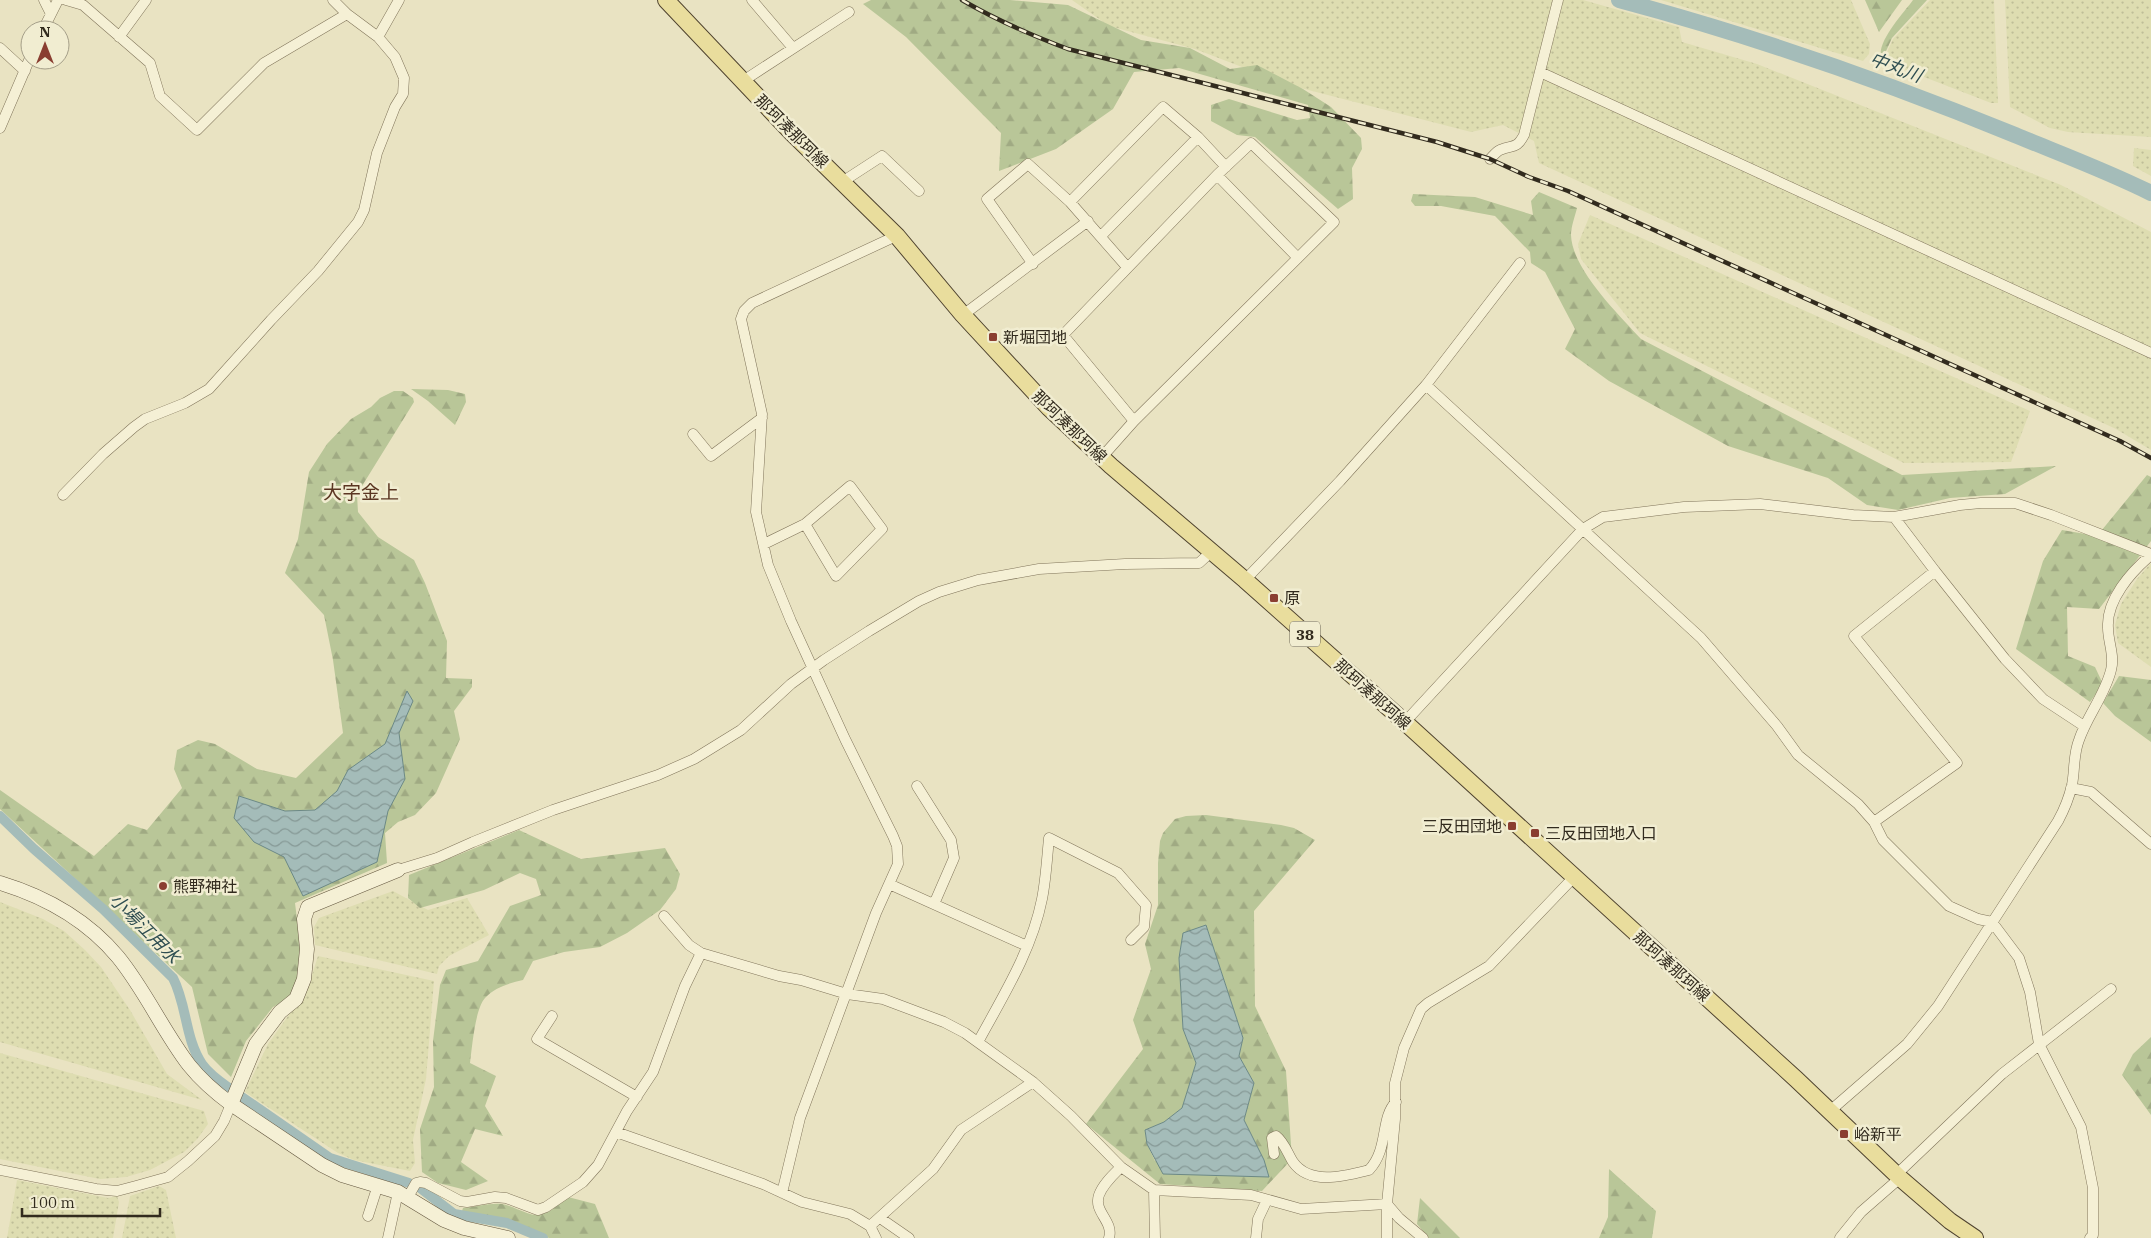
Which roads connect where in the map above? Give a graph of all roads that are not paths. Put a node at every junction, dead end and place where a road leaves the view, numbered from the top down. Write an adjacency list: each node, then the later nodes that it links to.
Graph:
1 (44, 0): 11 (street)
2 (58, 0): 11 (street)
3 (66, 0): 14 (street)
4 (146, 0): 14 (street)
5 (333, 0): 12 (street)
6 (399, 0): 15 (street)
7 (666, 0): 20 (main road, 那珂湊那珂線 / 38)
8 (752, 0): 17 (street)
9 (1558, 0): 19 (street)
10 (848, 12): 17 (street)
11 (51, 14): 13 (street)
12 (347, 14): 14 (street); 15 (street)
13 (48, 20)
14 (119, 37)
15 (378, 37): 43 (street)
16 (0, 48): 18 (street)
17 (793, 48): 20 (street)
18 (25, 71): 21 (street)
19 (1540, 72): 23 (street); 37 (street)
20 (743, 82): 26 (main road, 那珂湊那珂線 / 38)
21 (0, 128)
22 (1198, 137): 24 (street); 28 (street); 31 (street)
23 (1490, 159)
24 (1226, 167): 25 (street); 32 (street)
25 (1217, 176): 32 (street); 35 (street)
26 (842, 182): 27 (street); 30 (main road, 那珂湊那珂線 / 38)
27 (918, 190)
28 (1070, 202): 29 (street); 34 (street)
29 (1088, 221): 31 (street); 34 (street)
30 (896, 236): 36 (main road, 那珂湊那珂線 / 38); 39 (street)
31 (1101, 236): 35 (street)
32 (1298, 258): 40 (street)
33 (1520, 263): 38 (street)
34 (1033, 264): 36 (street)
35 (1128, 267): 40 (street)
36 (963, 315): 42 (main road, 那珂湊那珂線 / 38)
37 (2151, 353)
38 (1426, 385): 46 (street); 51 (street)
39 (762, 418): 41 (street); 47 (street)
40 (1134, 421): 42 (street)
41 (693, 434)
42 (1102, 457): 48 (main road, 那珂湊那珂線 / 38)
43 (62, 495)
44 (1894, 516): 46 (street); 49 (street); 50 (street)
45 (804, 524): 45 (street); 47 (street)
46 (1583, 529): 53 (street); 57 (street)
47 (764, 544): 52 (street)
48 (1211, 552): 51 (main road, 那珂湊那珂線 / 38); 52 (street)
49 (2151, 554): 54 (street)
50 (1935, 571): 54 (street); 57 (street)
51 (1244, 580): 53 (main road, 那珂湊那珂線 / 38)
52 (813, 669): 59 (street); 62 (street)
53 (1405, 722): 60 (main road, 那珂湊那珂線 / 38)
54 (2084, 726): 56 (street)
55 (917, 786): 63 (street)
56 (2071, 788): 58 (street); 65 (street)
57 (1874, 822): 65 (street)
58 (2151, 844)
59 (398, 870): 77 (street)
60 (1574, 877): 76 (street); 78 (main road, 那珂湊那珂線 / 38)
61 (0, 883): 77 (street)
62 (888, 884): 63 (street); 70 (street)
63 (934, 904): 67 (street)
64 (664, 916): 68 (street)
65 (1992, 922): 73 (street); 78 (street)
66 (1130, 940): 67 (street)
67 (1027, 946): 72 (street)
68 (701, 953): 70 (street); 75 (street)
69 (2111, 989): 73 (street)
70 (847, 994): 72 (street); 86 (street)
71 (552, 1016): 75 (street)
72 (978, 1042): 74 (street)
73 (2039, 1044): 83 (street); 104 (street)
74 (1033, 1082): 81 (street); 91 (street)
75 (637, 1097): 79 (street)
76 (1396, 1102): 80 (street); 89 (street)
77 (231, 1104): 82 (street); 84 (street)
78 (1830, 1111): 83 (main road, 那珂湊那珂線 / 38)
79 (616, 1132): 86 (street); 87 (street)
80 (1274, 1154)
81 (1121, 1167): 85 (street); 97 (street)
82 (0, 1170)
83 (1898, 1176): 102 (street); 103 (main road, 那珂湊那珂線 / 38)
84 (378, 1186): 87 (street); 90 (street)
85 (1154, 1190): 88 (street); 98 (street)
86 (782, 1193): 92 (street)
87 (403, 1195): 93 (street); 94 (street)
88 (1267, 1200): 89 (street); 99 (street)
89 (1387, 1204): 100 (street); 101 (street)
90 (370, 1212)
91 (880, 1218): 92 (street); 96 (street)
92 (870, 1226): 95 (street)
93 (388, 1238)
94 (508, 1238)
95 (876, 1238)
96 (909, 1238)
97 (1109, 1238)
98 (1155, 1238)
99 (1256, 1238)
100 (1387, 1238)
101 (1423, 1238)
102 (1840, 1238)
103 (1974, 1238)
104 (2090, 1238)

